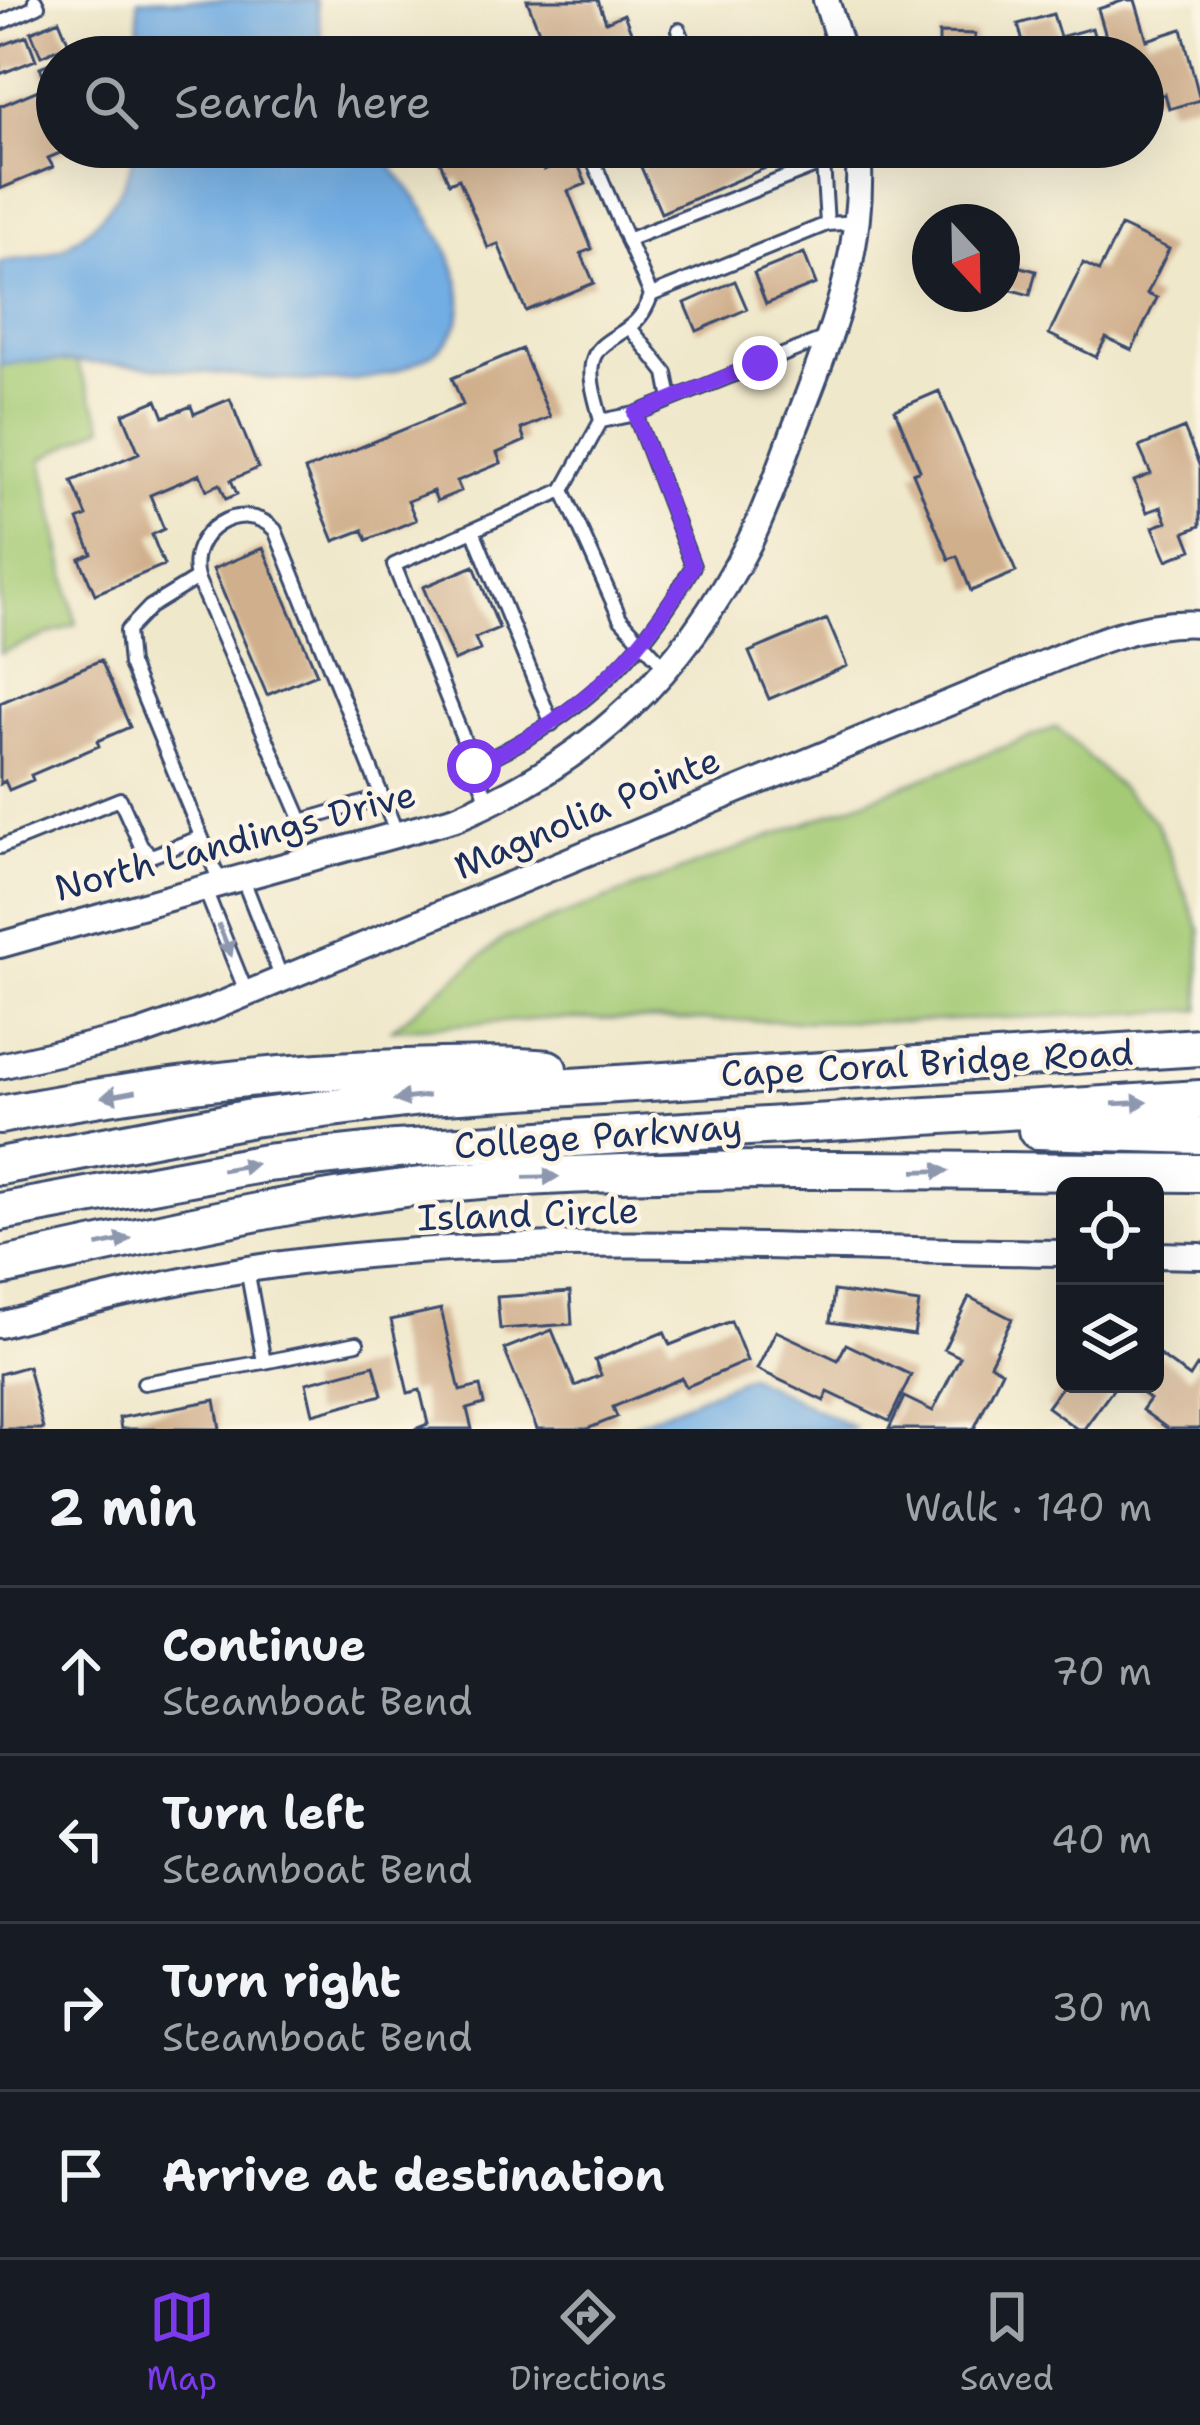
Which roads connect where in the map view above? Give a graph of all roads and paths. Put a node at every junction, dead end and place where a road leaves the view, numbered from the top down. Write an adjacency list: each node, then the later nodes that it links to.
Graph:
1 (35, 0): 3 (lane)
2 (826, 0): 6 (street)
3 (0, 22)
4 (679, 30): 5 (lane)
5 (681, 36)
6 (838, 36)
7 (596, 168): 13 (lane)
8 (810, 168): 13 (lane)
9 (823, 168): 12 (lane)
10 (859, 168): 11 (street, North Landings Drive)
11 (858, 222): 12 (lane); 16 (street, North Landings Drive)
12 (826, 224): 14 (lane)
13 (627, 240): 14 (lane)
14 (651, 295): 15 (lane)
15 (631, 328): 17 (lane); 19 (lane)
16 (830, 336): 17 (lane); 25 (street, North Landings Drive)
17 (671, 399): 18 (lane)
18 (635, 414): 19 (lane); 24 (lane)
19 (601, 421): 20 (lane)
20 (563, 490): 21 (lane); 24 (lane)
21 (472, 530): 26 (lane); 27 (lane)
22 (197, 578): 28 (lane); 28 (lane); 31 (lane)
23 (1200, 624): 35 (street, Magnolia Pointe)
24 (640, 642): 25 (lane); 26 (lane)
25 (667, 669): 29 (street, North Landings Drive)
26 (552, 724): 27 (lane)
27 (474, 766): 29 (lane)
28 (382, 797): 30 (lane)
29 (489, 804): 30 (street, North Landings Drive)
30 (398, 835): 33 (street, North Landings Drive)
31 (201, 837): 32 (lane); 33 (lane)
32 (0, 848)
33 (222, 882): 34 (street, North Landings Drive); 35 (lane); 36 (lane, one-way to 36)
34 (0, 945)
35 (282, 980): 36 (street, Magnolia Pointe)
36 (247, 994): 38 (street, Magnolia Pointe)
37 (1200, 1047): 39 (main road, Cape Coral Bridge Road)
38 (0, 1066)
39 (653, 1079): 41 (main road, one-way to 41); 44 (main road, College Parkway, one-way to 44)
40 (1200, 1100): 42 (main road, College Parkway, one-way to 40)
41 (0, 1115)
42 (715, 1129): 43 (main road); 46 (main road, College Parkway, one-way to 42)
43 (1200, 1135)
44 (0, 1166)
45 (1200, 1173): 50 (main road, one-way to 45)
46 (0, 1212)
47 (1056, 1253): 51 (street, Island Circle)
48 (1164, 1255): 49 (street)
49 (1200, 1256)
50 (0, 1267)
51 (247, 1269): 52 (street, Island Circle); 54 (lane)
52 (0, 1325)
53 (356, 1343): 54 (lane)
54 (264, 1362): 55 (lane)
55 (144, 1383)

